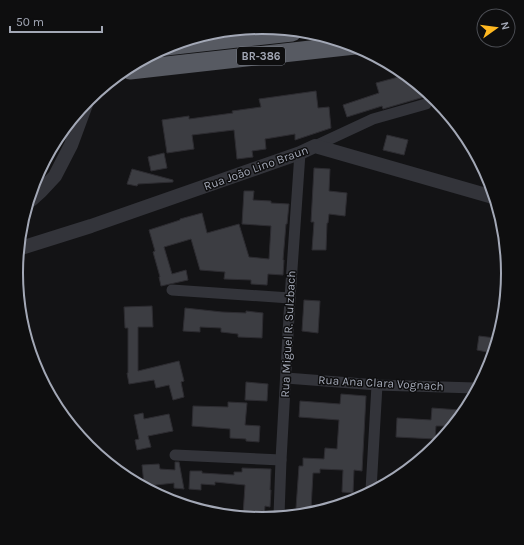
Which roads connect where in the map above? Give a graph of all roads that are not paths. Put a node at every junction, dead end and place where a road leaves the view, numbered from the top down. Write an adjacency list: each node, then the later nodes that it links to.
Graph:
1 (274, 34): 2 (highway, BR-386)
2 (199, 42)
3 (340, 47): 4 (highway, BR-386)
4 (137, 69)
5 (426, 104): 7 (street)
6 (82, 115): 9 (street)
7 (315, 146): 8 (street, Rua João Lino Braun); 10 (street, Rua João Lino Braun)
8 (300, 153): 11 (street, Rua João Lino Braun); 13 (street, Rua Miguel R. Sulzbach)
9 (36, 195)
10 (488, 196)
11 (25, 247)
12 (172, 290): 13 (street)
13 (290, 298): 14 (street, Rua Miguel R. Sulzbach)
14 (286, 378): 15 (street, Rua Ana Clara Vognach); 18 (street, Rua Miguel R. Sulzbach)
15 (376, 385): 16 (street, Rua Ana Clara Vognach); 19 (street)
16 (471, 388)
17 (175, 455): 18 (street)
18 (281, 460): 20 (street, Rua Miguel R. Sulzbach)
19 (371, 485)
20 (279, 511)

